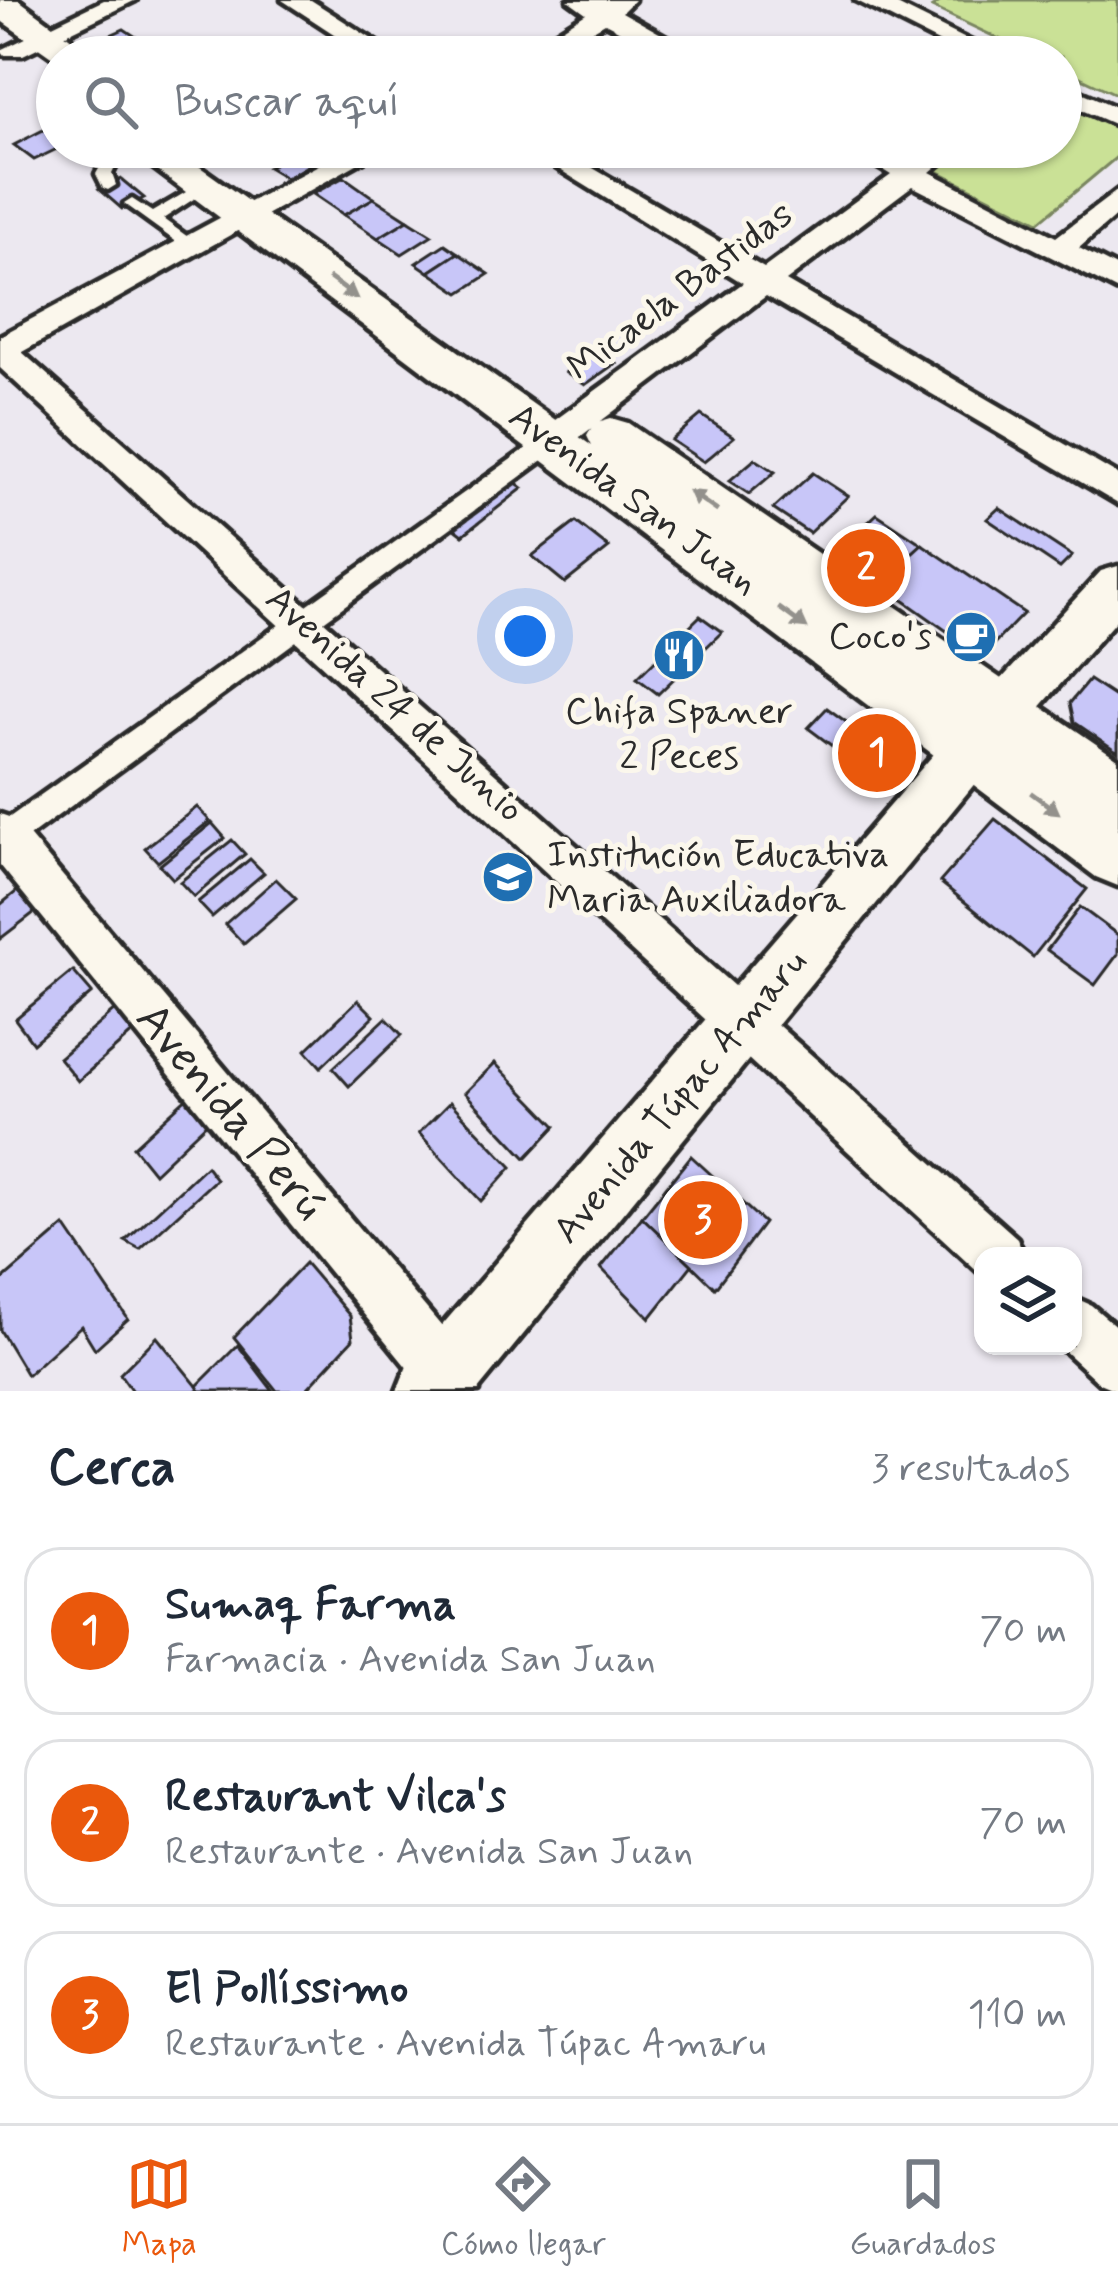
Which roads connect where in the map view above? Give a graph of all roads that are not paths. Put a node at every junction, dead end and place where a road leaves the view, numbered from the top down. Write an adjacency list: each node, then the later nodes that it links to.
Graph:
1 (124, 0): 6 (street)
2 (294, 0): 7 (street)
3 (0, 3): 11 (main road)
4 (603, 4): 8 (street); 9 (street)
5 (889, 4): 10 (street)
6 (54, 36)
7 (353, 36)
8 (559, 36)
9 (654, 36)
10 (949, 36)
11 (34, 46)
12 (1082, 101): 13 (street)
13 (1118, 118)
14 (107, 168): 21 (lane)
15 (200, 168): 24 (main road, Avenida San Juan); 25 (lane)
16 (334, 168): 24 (street)
17 (573, 168): 28 (street)
18 (900, 168): 20 (street)
19 (917, 168): 20 (street, Micaela Bastidas)
20 (910, 173): 27 (street); 28 (street, Micaela Bastidas)
21 (108, 185)
22 (1118, 199): 27 (street)
23 (132, 204): 25 (lane)
24 (260, 208): 26 (street); 31 (main road, Avenida San Juan)
25 (152, 219): 26 (lane)
26 (189, 247): 30 (street)
27 (1059, 250): 29 (street)
28 (767, 281): 31 (street, Micaela Bastidas); 32 (street)
29 (1118, 281)
30 (0, 350): 34 (street, Avenida 24 de Junio)
31 (568, 428): 34 (street, Micaela Bastidas); 35 (main road, Avenida San Juan)
32 (1118, 491)
33 (1118, 585): 35 (street, Avenida Túpac Amaru)
34 (301, 619): 37 (street, Micaela Bastidas); 39 (street, Avenida 24 de Junio)
35 (988, 731): 36 (main road, Avenida San Juan); 38 (main road, Avenida San Juan, one-way to 38); 39 (street, Avenida Túpac Amaru)
36 (1118, 794)
37 (2, 839): 43 (street, Avenida Perú)
38 (1118, 857)
39 (745, 1024): 40 (street, Avenida 24 de Junio); 43 (street, Avenida Túpac Amaru)
40 (989, 1247)
41 (1082, 1331): 42 (street)
42 (1118, 1364)
43 (446, 1386)

